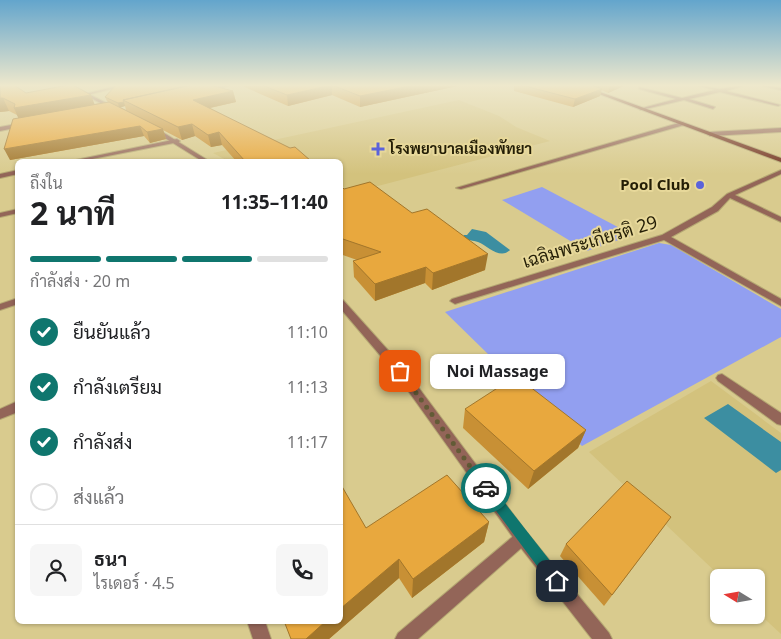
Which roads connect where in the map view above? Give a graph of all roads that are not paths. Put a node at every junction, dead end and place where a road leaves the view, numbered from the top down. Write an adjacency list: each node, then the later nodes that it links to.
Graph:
1 (657, 115): 3 (main road)
2 (28, 124): 5 (street)
3 (682, 124): 7 (main road); 15 (street)
4 (152, 128): 8 (street)
5 (0, 129)
6 (781, 130): 7 (street)
7 (710, 134): 11 (main road)
8 (177, 141): 9 (street); 10 (street)
9 (84, 159)
10 (203, 159)
11 (781, 160)
12 (781, 172): 16 (street, เฉลิมพระเกียรติ 29)
13 (15, 173): 14 (street)
14 (0, 176)
15 (459, 188)
16 (729, 195): 19 (street); 20 (street, เฉลิมพระเกียรติ 29)
17 (15, 212): 18 (street)
18 (0, 215)
19 (781, 220)
20 (665, 237): 21 (street, เฉลิมพระเกียรติ 29); 23 (street)
21 (455, 301)
22 (15, 302): 25 (street)
23 (781, 303)
24 (343, 305): 30 (street)
25 (0, 307)
26 (722, 378): 29 (street)
27 (15, 407): 28 (street)
28 (0, 414)
29 (781, 420)
30 (522, 538): 33 (street); 34 (street)
31 (257, 624): 32 (street)
32 (262, 639)
33 (404, 639)
34 (603, 639)

